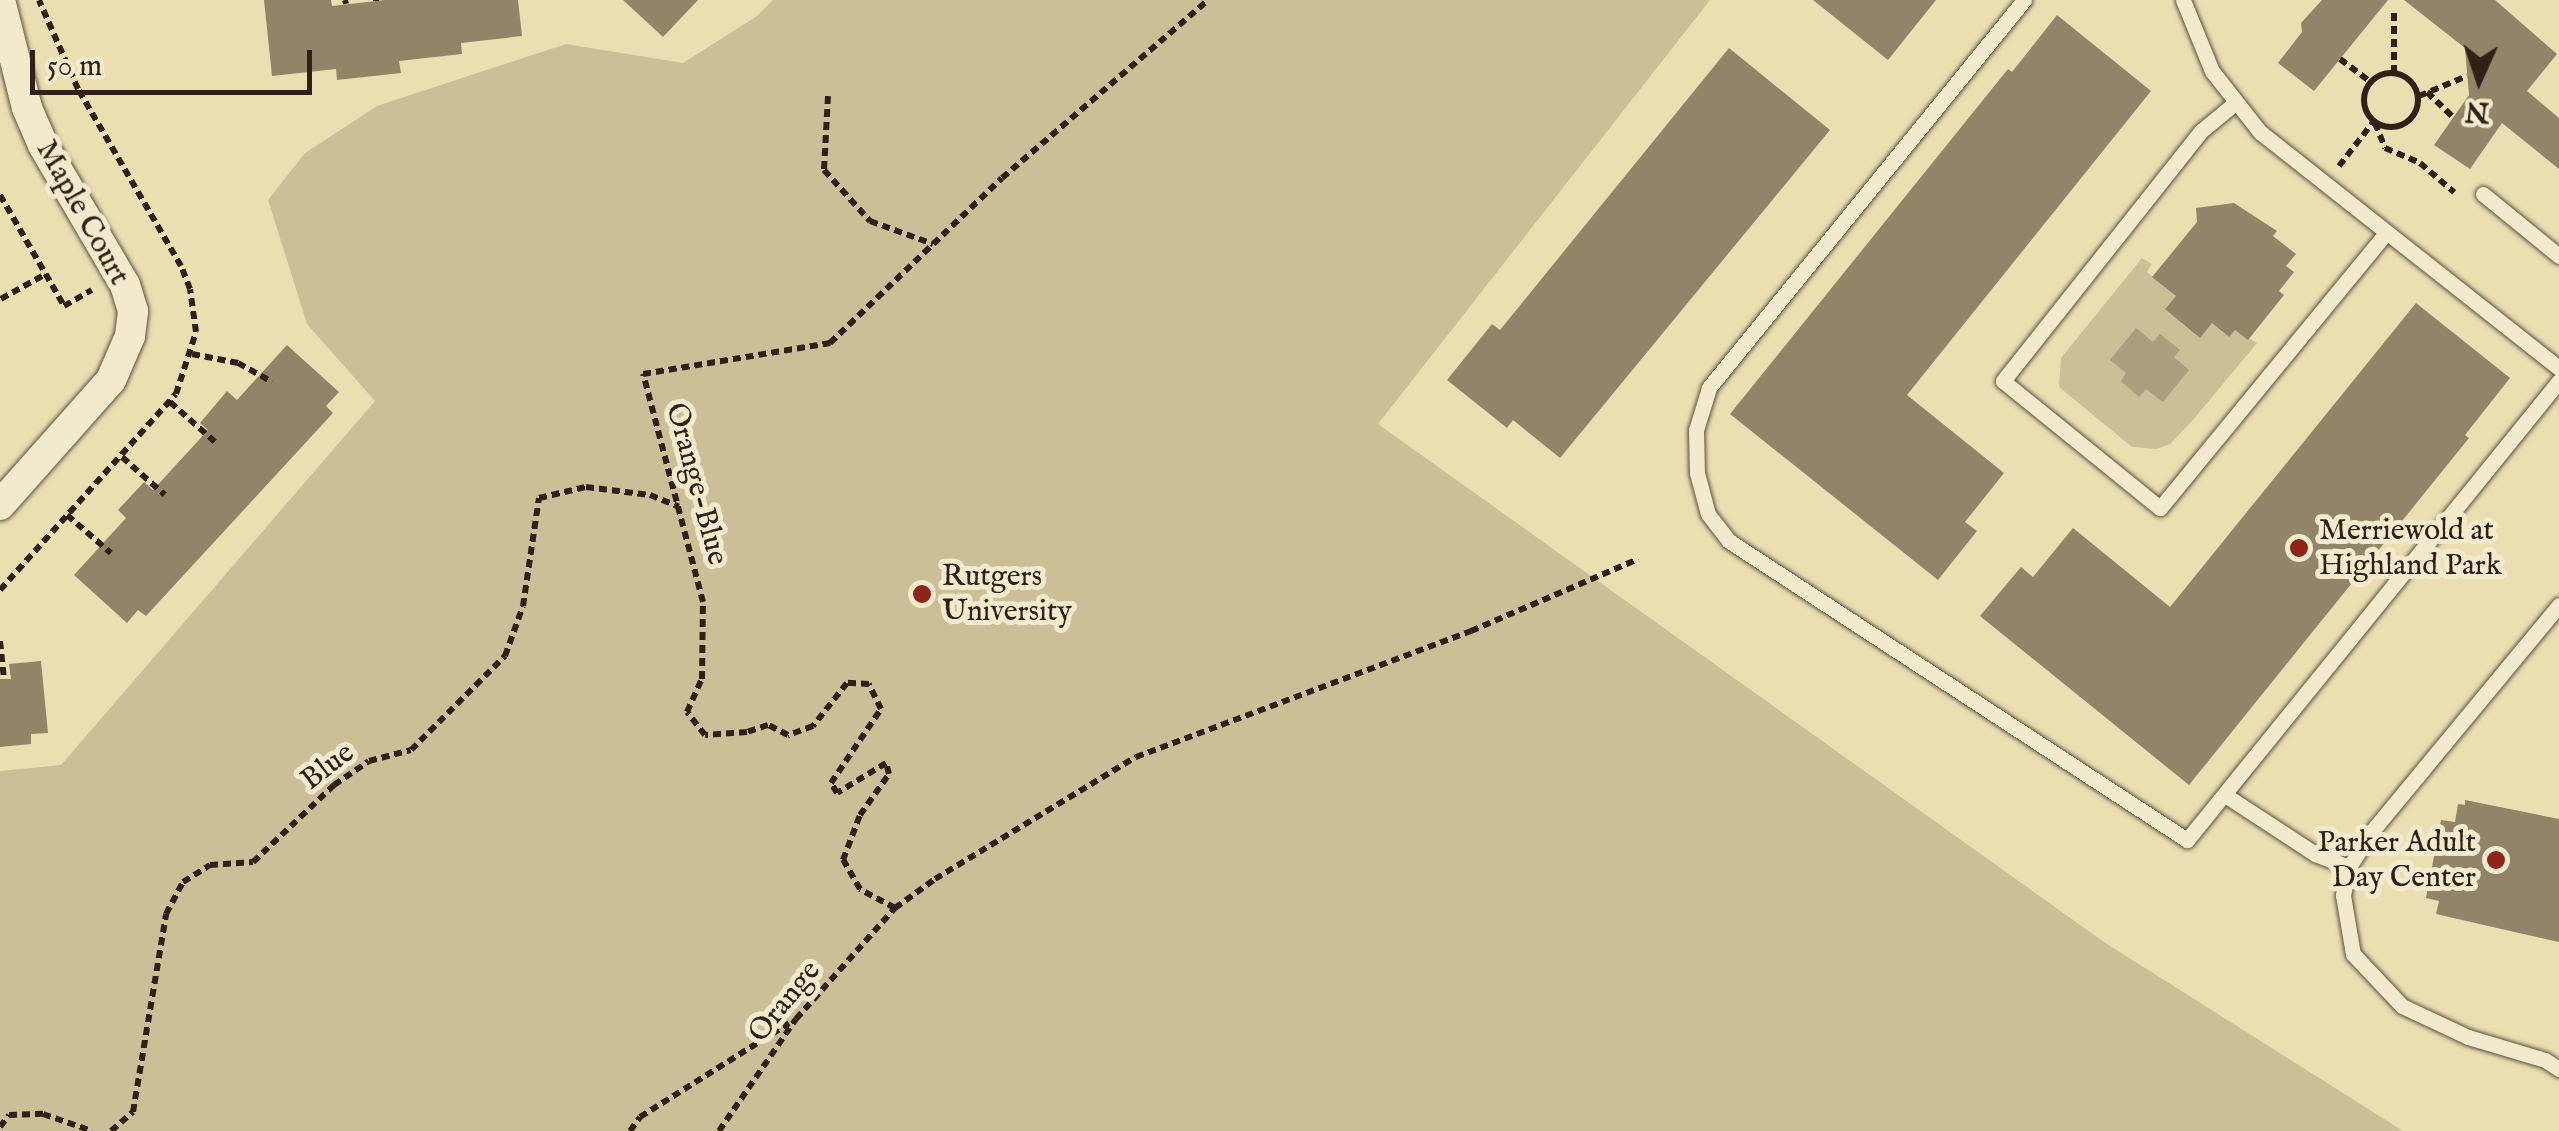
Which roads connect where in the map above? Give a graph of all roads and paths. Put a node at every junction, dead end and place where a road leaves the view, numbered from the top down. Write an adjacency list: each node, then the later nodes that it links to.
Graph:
1 (0, 0): 24 (street, Maple Court)
2 (1208, 0): 21 (path, Orange-Blue)
3 (2024, 0): 42 (lane)
4 (2183, 0): 12 (lane)
5 (2394, 13): 7 (path)
6 (2340, 59): 9 (path)
7 (2394, 72): 9 (path); 10 (path)
8 (2467, 76): 10 (path)
9 (2370, 82): 14 (path)
10 (2423, 94): 13 (path); 14 (path)
11 (828, 96): 21 (path)
12 (2235, 104): 20 (lane); 20 (lane)
13 (2453, 117)
14 (2374, 122): 15 (path); 16 (path)
15 (2338, 166)
16 (2454, 192)
17 (2483, 194): 22 (lane)
18 (0, 195): 19 (path)
19 (4, 209): 23 (path)
20 (2386, 234): 27 (lane)
21 (933, 244): 35 (path, Orange-Blue)
22 (2559, 256)
23 (46, 274): 24 (path); 25 (path)
24 (119, 274): 34 (street, Maple Court)
25 (1, 300)
26 (192, 354): 29 (path)
27 (2559, 368)
28 (2559, 381): 42 (lane)
29 (272, 382)
30 (170, 402): 31 (path)
31 (214, 442)
32 (122, 457): 33 (path)
33 (165, 495)
34 (0, 504)
35 (678, 507): 44 (path, Orange-Blue); 49 (path, Blue)
36 (68, 515): 37 (path)
37 (111, 552)
38 (1638, 559): 44 (path, Orange)
39 (2559, 605): 43 (lane)
40 (0, 641): 41 (path)
41 (4, 679)
42 (2225, 796): 43 (lane)
43 (2350, 867): 46 (lane)
44 (895, 908): 45 (path, Orange)
45 (796, 1019): 50 (path); 51 (path, Orange)
46 (2559, 1069)
47 (0, 1127): 48 (path)
48 (92, 1131)
49 (111, 1131)
50 (630, 1131)
51 (719, 1131)

